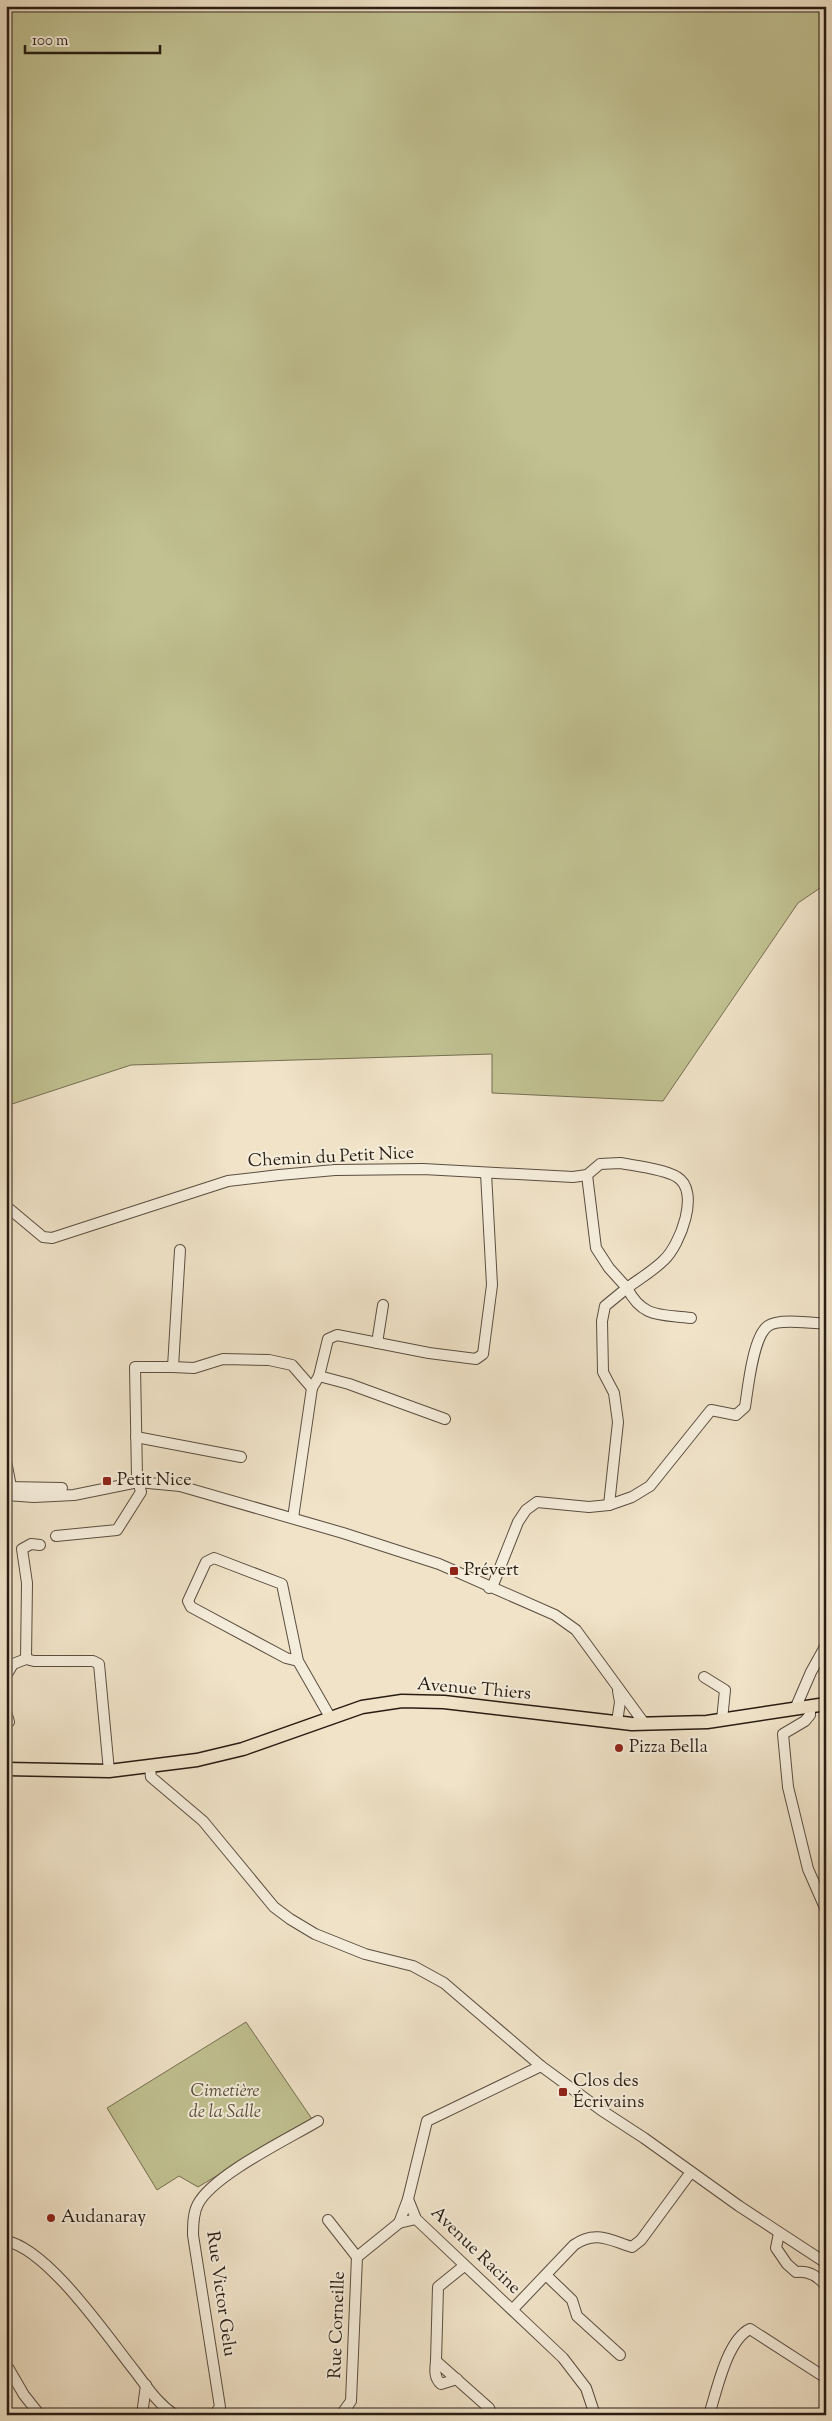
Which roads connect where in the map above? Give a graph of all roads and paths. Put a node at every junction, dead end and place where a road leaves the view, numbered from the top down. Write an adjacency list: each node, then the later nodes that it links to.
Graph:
1 (486, 1173): 2 (street, Chemin du Petit Nice); 3 (street, Chemin du Petit Nice); 9 (street)
2 (587, 1175): 5 (street); 5 (street)
3 (6, 1206)
4 (180, 1250): 10 (street)
5 (627, 1288): 7 (street); 19 (street)
6 (383, 1304): 9 (street)
7 (691, 1318)
8 (826, 1324): 19 (street)
9 (377, 1343): 11 (street)
10 (173, 1367): 12 (street); 14 (street)
11 (320, 1376): 12 (street); 13 (street)
12 (312, 1388): 20 (street)
13 (445, 1419)
14 (136, 1437): 15 (street); 17 (street)
15 (241, 1457)
16 (6, 1461): 18 (street)
17 (137, 1480): 18 (street); 20 (street); 21 (street)
18 (9, 1491)
19 (609, 1505): 23 (street)
20 (294, 1516): 23 (street)
21 (56, 1536)
22 (40, 1545): 25 (street)
23 (490, 1588): 30 (street)
24 (826, 1645): 33 (street)
25 (26, 1659): 27 (street); 40 (street)
26 (298, 1661): 26 (street); 34 (street)
27 (9, 1664): 28 (street)
28 (6, 1676)
29 (704, 1677): 35 (street)
30 (617, 1688): 36 (street); 37 (street)
31 (826, 1704): 32 (main road, Avenue Thiers)
32 (810, 1707): 33 (main road, Avenue Thiers); 41 (street)
33 (795, 1709): 35 (main road, Avenue Thiers)
34 (330, 1717): 36 (main road, Avenue Thiers); 38 (main road, Avenue Thiers)
35 (722, 1720): 37 (main road, Avenue Thiers)
36 (617, 1722): 37 (main road, Avenue Thiers)
37 (644, 1724)
38 (150, 1768): 40 (main road, Avenue Thiers); 42 (street)
39 (6, 1769): 40 (main road, Avenue Thiers)
40 (108, 1771)
41 (826, 1910)
42 (541, 2066): 44 (street); 45 (street, Avenue Racine)
43 (318, 2121): 64 (street, Rue Victor Gelu)
44 (691, 2172): 49 (street); 54 (street)
45 (408, 2199): 46 (street, Avenue Racine); 48 (street)
46 (416, 2219): 48 (street, Rue Corneille); 53 (street, Avenue Racine)
47 (328, 2220): 51 (street)
48 (399, 2223): 51 (street, Rue Corneille)
49 (779, 2233): 52 (street); 55 (street)
50 (6, 2241): 60 (street)
51 (357, 2257): 65 (street, Rue Corneille)
52 (826, 2263)
53 (464, 2266): 56 (street, Avenue Racine); 66 (street)
54 (546, 2275): 56 (street); 57 (street)
55 (826, 2286)
56 (512, 2309): 67 (street, Avenue Racine)
57 (620, 2355)
58 (6, 2364): 61 (street)
59 (826, 2378): 68 (street)
60 (146, 2385): 62 (street); 63 (street)
61 (40, 2415)
62 (142, 2415)
63 (175, 2415)
64 (214, 2415)
65 (341, 2415)
66 (492, 2415)
67 (595, 2415)
68 (709, 2415)

